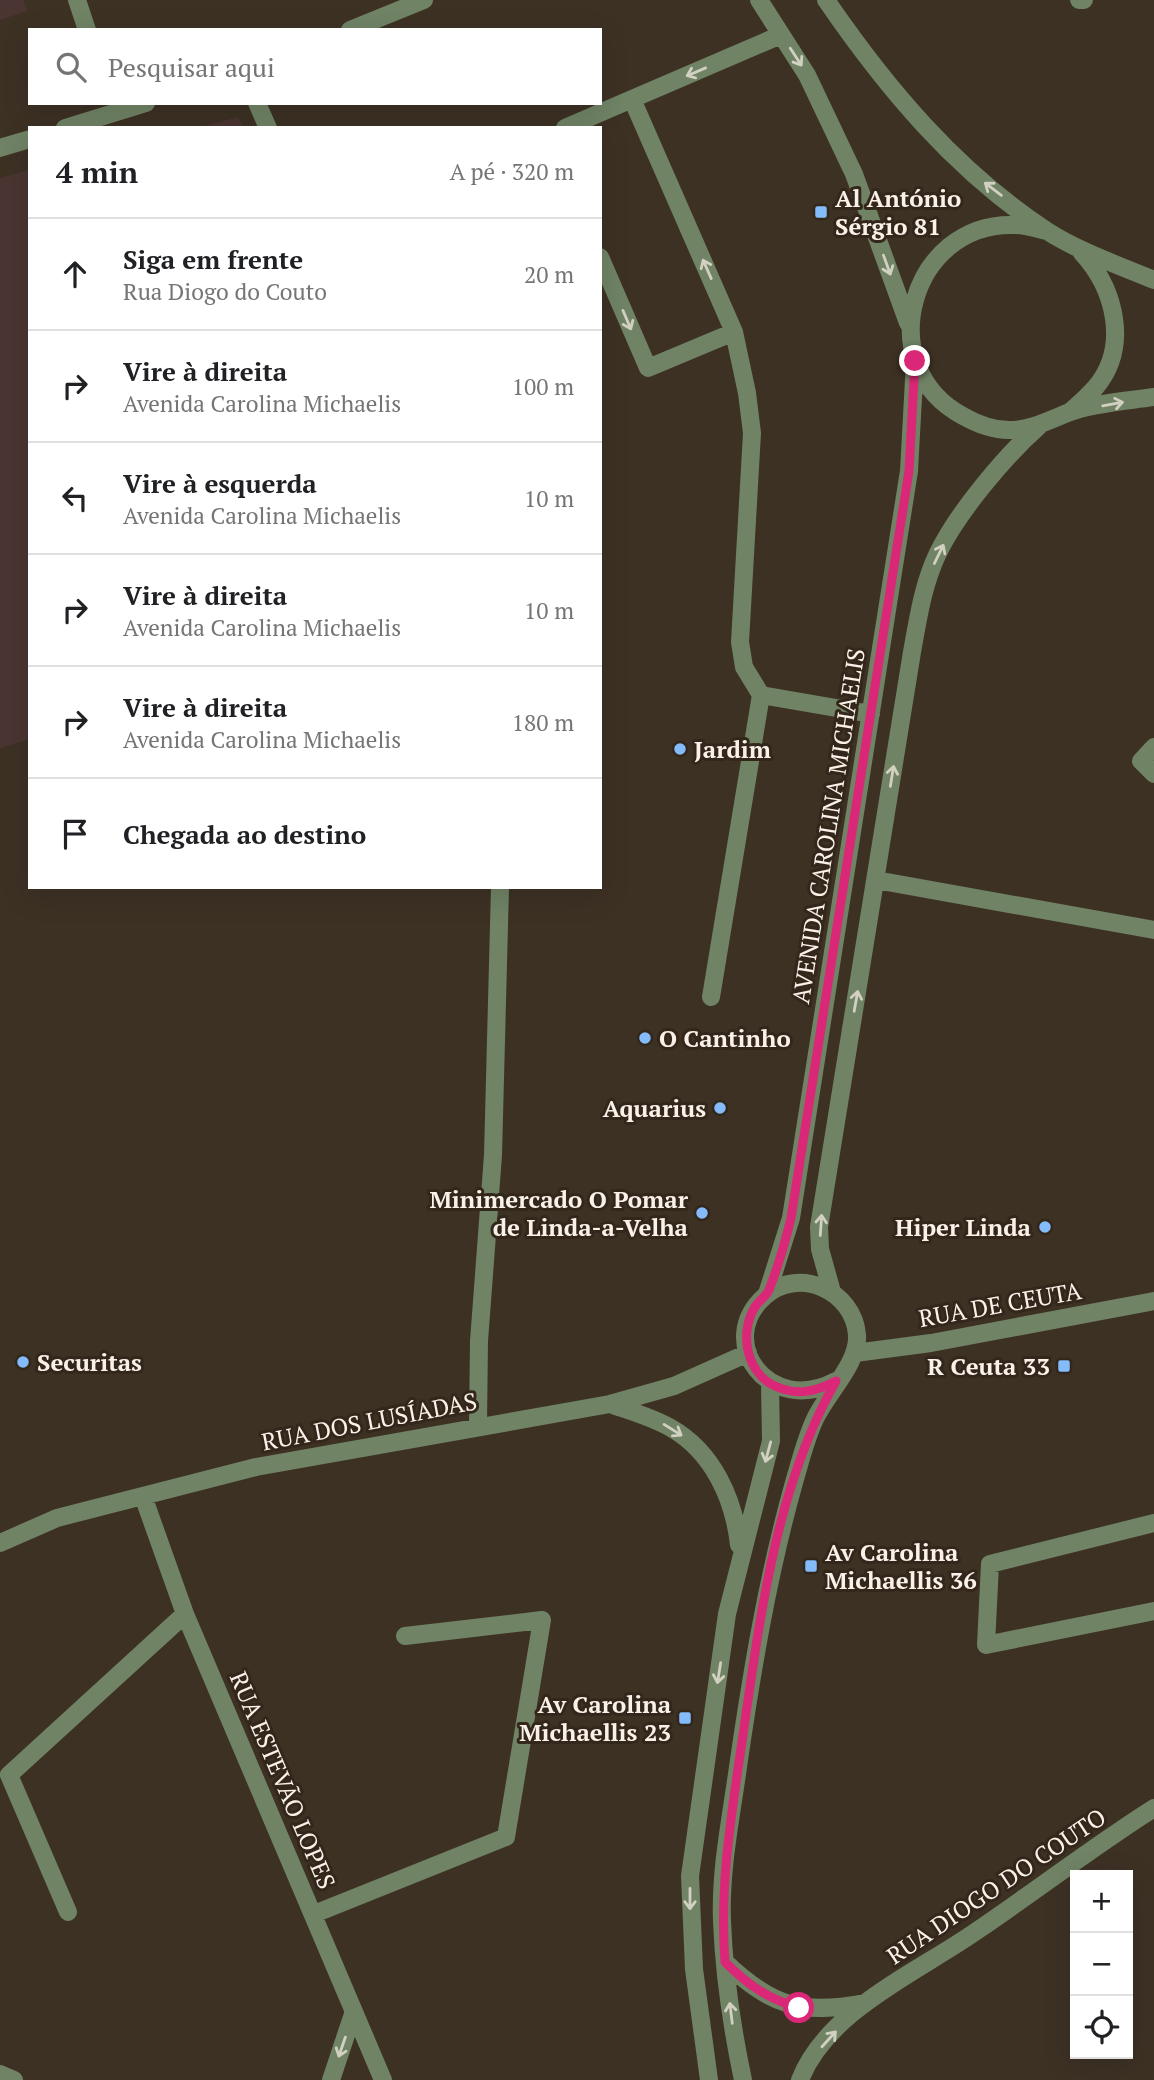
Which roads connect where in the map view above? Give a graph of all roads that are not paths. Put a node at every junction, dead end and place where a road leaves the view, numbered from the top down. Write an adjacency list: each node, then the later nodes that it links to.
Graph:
1 (77, 0): 9 (street)
2 (397, 0): 8 (street)
3 (424, 0): 8 (street)
4 (759, 0): 11 (street)
5 (826, 0): 21 (street, one-way to 5)
6 (1079, 0): 7 (street)
7 (1084, 0)
8 (375, 19): 10 (street)
9 (87, 28)
10 (355, 28)
11 (781, 35): 12 (street, one-way to 12); 25 (street, one-way to 25)
12 (632, 99): 18 (street); 26 (street, one-way to 12)
13 (133, 105): 15 (street)
14 (258, 105): 17 (street)
15 (113, 108): 16 (street)
16 (70, 126)
17 (267, 126)
18 (570, 126)
19 (28, 140): 20 (street)
20 (0, 148)
21 (1047, 231): 22 (street); 25 (street)
22 (1078, 248): 24 (street); 29 (street)
23 (602, 262): 26 (street, one-way to 26)
24 (1153, 278)
25 (909, 326): 27 (street)
26 (734, 332): 31 (street)
27 (915, 361): 30 (street); 32 (street, AVENIDA CAROLINA MICHAELIS)
28 (1154, 397): 29 (street, one-way to 28)
29 (1071, 411): 30 (street)
30 (1039, 426): 35 (street, one-way to 30)
31 (761, 695): 32 (street); 38 (street)
32 (871, 714): 40 (street, AVENIDA CAROLINA MICHAELIS)
33 (1154, 747): 34 (street)
34 (1154, 774)
35 (876, 880): 37 (street); 39 (street, one-way to 35)
36 (500, 889): 47 (street)
37 (1154, 930)
38 (711, 997)
39 (832, 1292): 40 (street); 43 (street)
40 (767, 1294): 42 (street, AVENIDA CAROLINA MICHAELIS)
41 (1154, 1301): 43 (street, RUA DE CEUTA)
42 (748, 1353): 45 (street); 46 (street, RUA DOS LUSÍADAS)
43 (855, 1353): 44 (street)
44 (836, 1381): 45 (street); 58 (street)
45 (771, 1384): 51 (street, one-way to 51)
46 (610, 1404): 47 (street, RUA DOS LUSÍADAS); 51 (street, one-way to 51)
47 (478, 1425): 48 (street, RUA DOS LUSÍADAS)
48 (143, 1496): 50 (street, RUA DOS LUSÍADAS); 53 (street, RUA ESTEVÃO LOPES)
49 (1154, 1523): 52 (street)
50 (0, 1543)
51 (740, 1554): 65 (street, one-way to 65)
52 (1154, 1611)
53 (185, 1614): 56 (street); 57 (street, RUA ESTEVÃO LOPES)
54 (405, 1636): 57 (street)
55 (1154, 1804): 59 (street, RUA DIOGO DO COUTO)
56 (68, 1912)
57 (314, 1914): 60 (street, RUA ESTEVÃO LOPES)
58 (725, 1962): 59 (street, RUA DIOGO DO COUTO); 66 (street, one-way to 58)
59 (864, 2003): 67 (street, RUA DIOGO DO COUTO, one-way to 59)
60 (353, 2014): 63 (street, one-way to 63); 64 (street, RUA ESTEVÃO LOPES)
61 (0, 2074): 62 (street)
62 (14, 2080)
63 (331, 2080)
64 (383, 2080)
65 (709, 2080)
66 (743, 2080)
67 (800, 2080)

